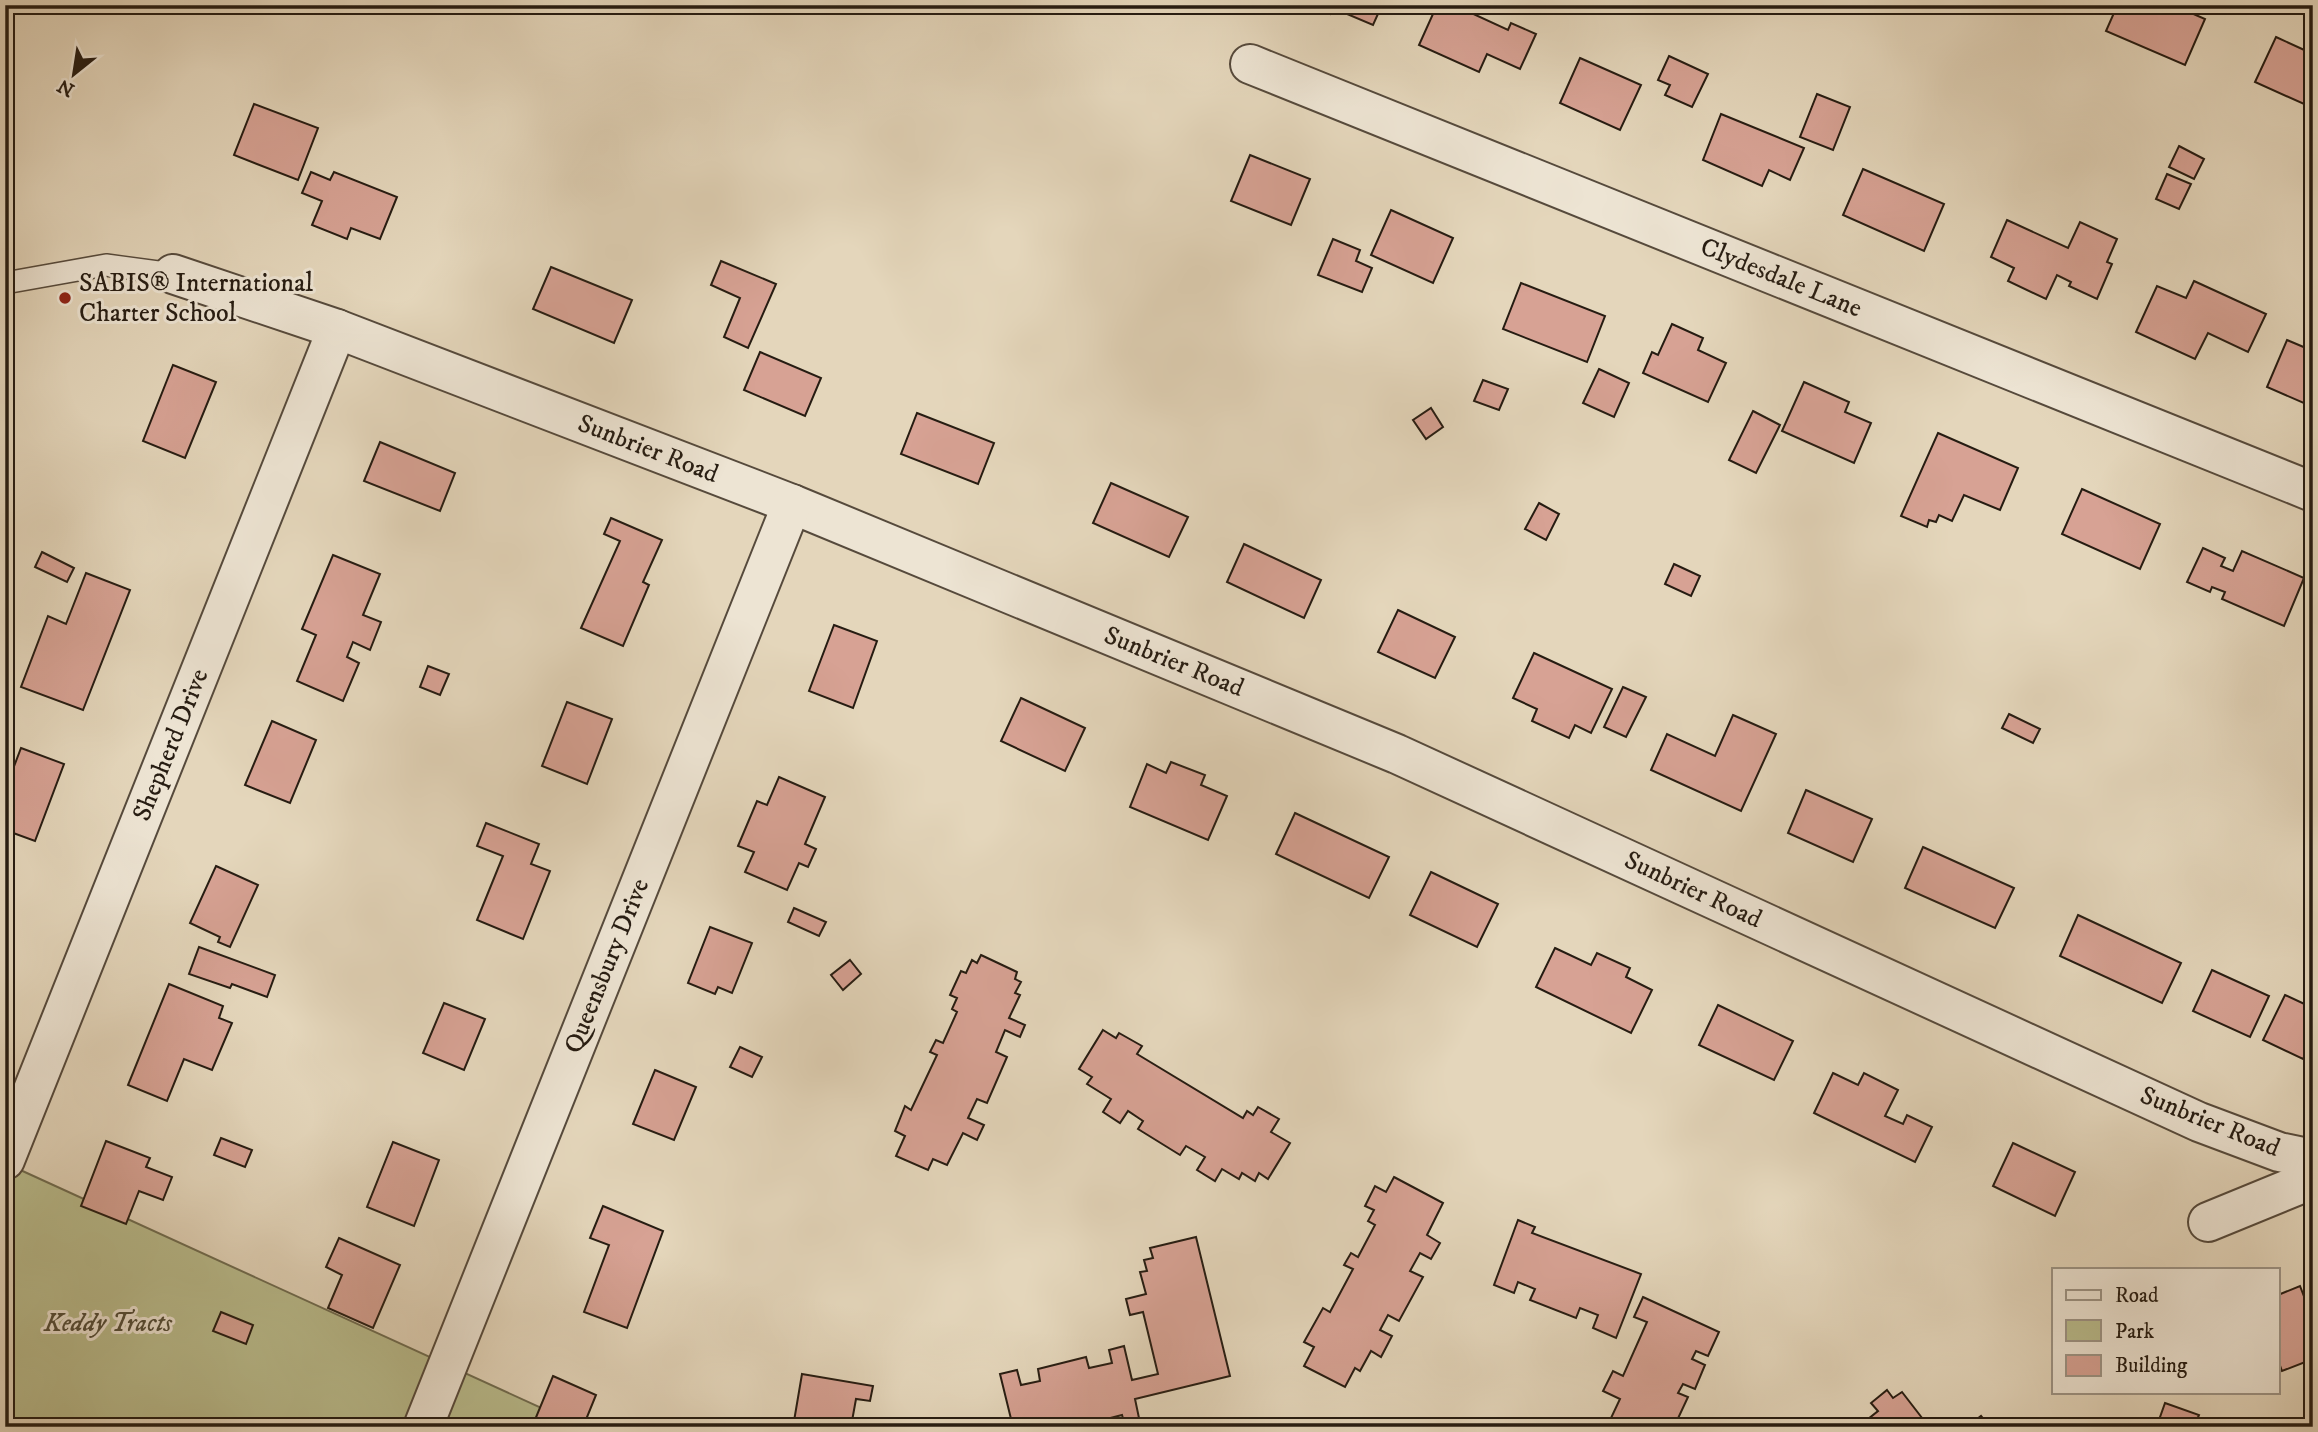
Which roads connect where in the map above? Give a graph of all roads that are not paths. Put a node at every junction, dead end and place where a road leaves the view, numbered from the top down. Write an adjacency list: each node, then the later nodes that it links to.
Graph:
1 (1250, 64): 5 (street, Clydesdale Lane)
2 (173, 274): 3 (lane, Sunbrier Road); 4 (street, Sunbrier Road)
3 (5, 283)
4 (337, 329): 6 (street, Sunbrier Road); 8 (street, Shepherd Drive)
5 (2313, 492)
6 (792, 504): 7 (street, Sunbrier Road); 11 (street, Queensbury Drive)
7 (2313, 1159)
8 (5, 1160)
9 (2313, 1179): 10 (street)
10 (2207, 1222)
11 (423, 1427)

